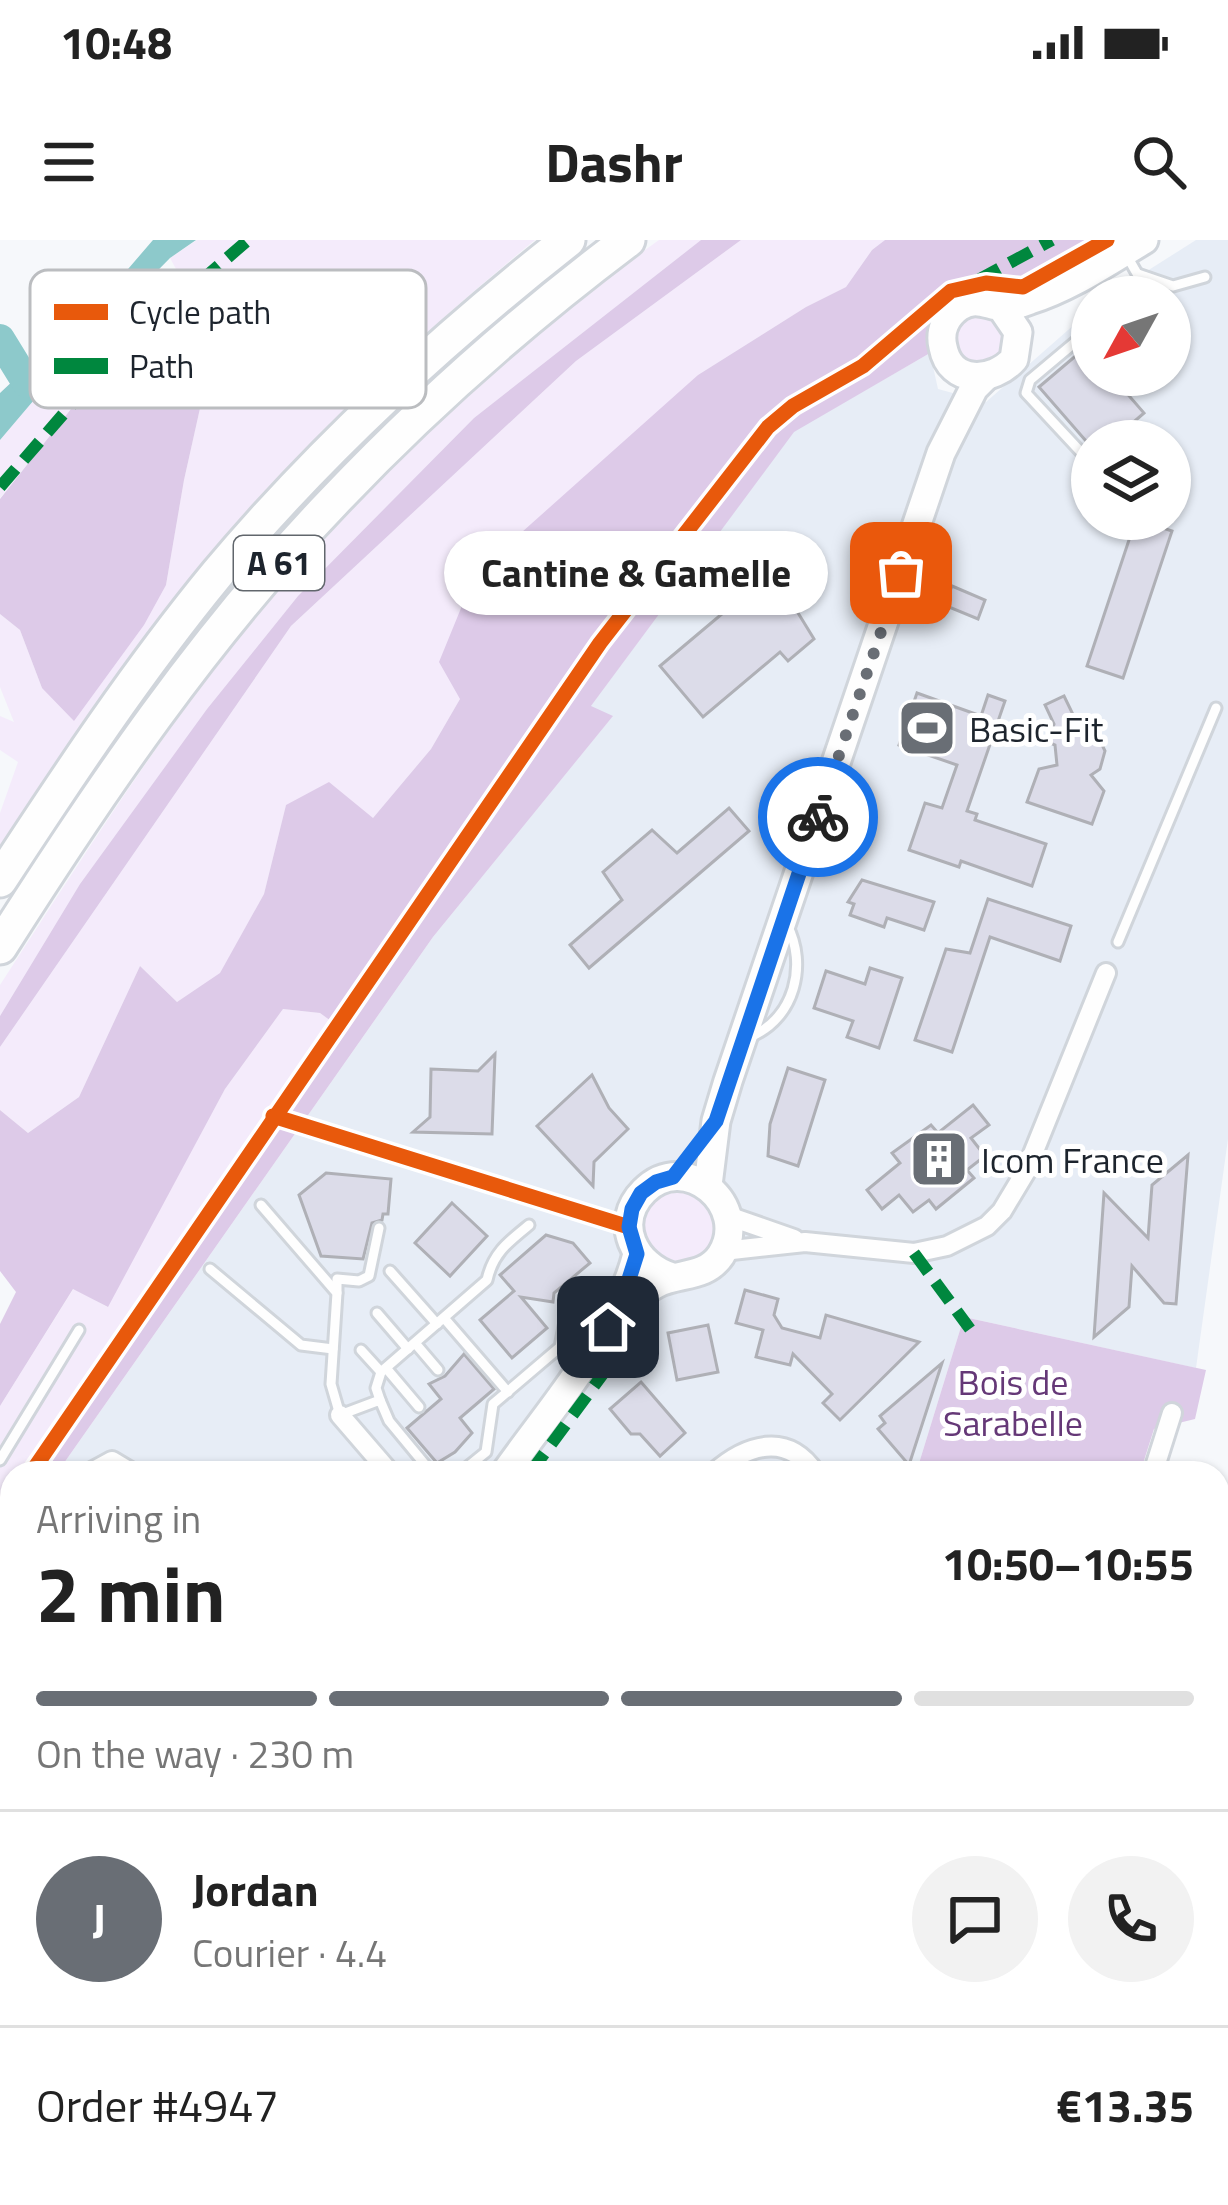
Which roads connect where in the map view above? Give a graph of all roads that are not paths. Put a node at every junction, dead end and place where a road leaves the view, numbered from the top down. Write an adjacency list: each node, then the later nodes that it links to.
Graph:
1 (568, 240): 11 (highway, A 61)
2 (628, 240): 20 (highway, A 61)
3 (1136, 255): 4 (street); 5 (lane)
4 (1088, 276)
5 (1205, 277)
6 (1071, 283): 8 (street)
7 (1071, 284): 9 (street)
8 (1001, 307): 9 (street); 12 (street)
9 (1018, 332): 13 (street)
10 (1071, 346): 15 (lane)
11 (426, 362)
12 (952, 366): 13 (street); 16 (street)
13 (985, 377): 16 (street)
14 (376, 408): 18 (highway, A 61)
15 (1071, 441)
16 (940, 453): 22 (street)
17 (1216, 708): 19 (lane)
18 (0, 880)
19 (1118, 942)
20 (0, 947)
21 (1106, 973): 29 (street)
22 (716, 1121): 23 (street); 24 (street)
23 (673, 1177): 24 (street); 31 (street)
24 (707, 1185): 26 (street)
25 (261, 1205): 36 (lane)
26 (728, 1216): 29 (street); 30 (street)
27 (529, 1225): 38 (lane)
28 (379, 1228): 36 (lane)
29 (805, 1242): 30 (street)
30 (723, 1251): 34 (street)
31 (637, 1254): 34 (street); 39 (street)
32 (210, 1269): 42 (lane)
33 (390, 1270): 38 (lane)
34 (672, 1277): 39 (street)
35 (598, 1285): 46 (lane)
36 (337, 1294): 42 (lane)
37 (377, 1313): 41 (lane)
38 (441, 1321): 41 (lane); 46 (lane)
39 (608, 1327): 55 (street)
40 (79, 1330): 51 (lane)
41 (411, 1346): 44 (lane); 45 (lane)
42 (333, 1349): 50 (lane)
43 (362, 1349): 44 (lane)
44 (384, 1370): 47 (lane); 48 (lane)
45 (438, 1370)
46 (508, 1392): 54 (lane)
47 (380, 1400): 50 (lane); 53 (lane)
48 (419, 1407)
49 (1172, 1412): 58 (street)
50 (340, 1414): 52 (street)
51 (0, 1460)
52 (380, 1461)
53 (422, 1461)
54 (474, 1461)
55 (513, 1461)
56 (730, 1461): 57 (street)
57 (804, 1461)
58 (1157, 1461)

